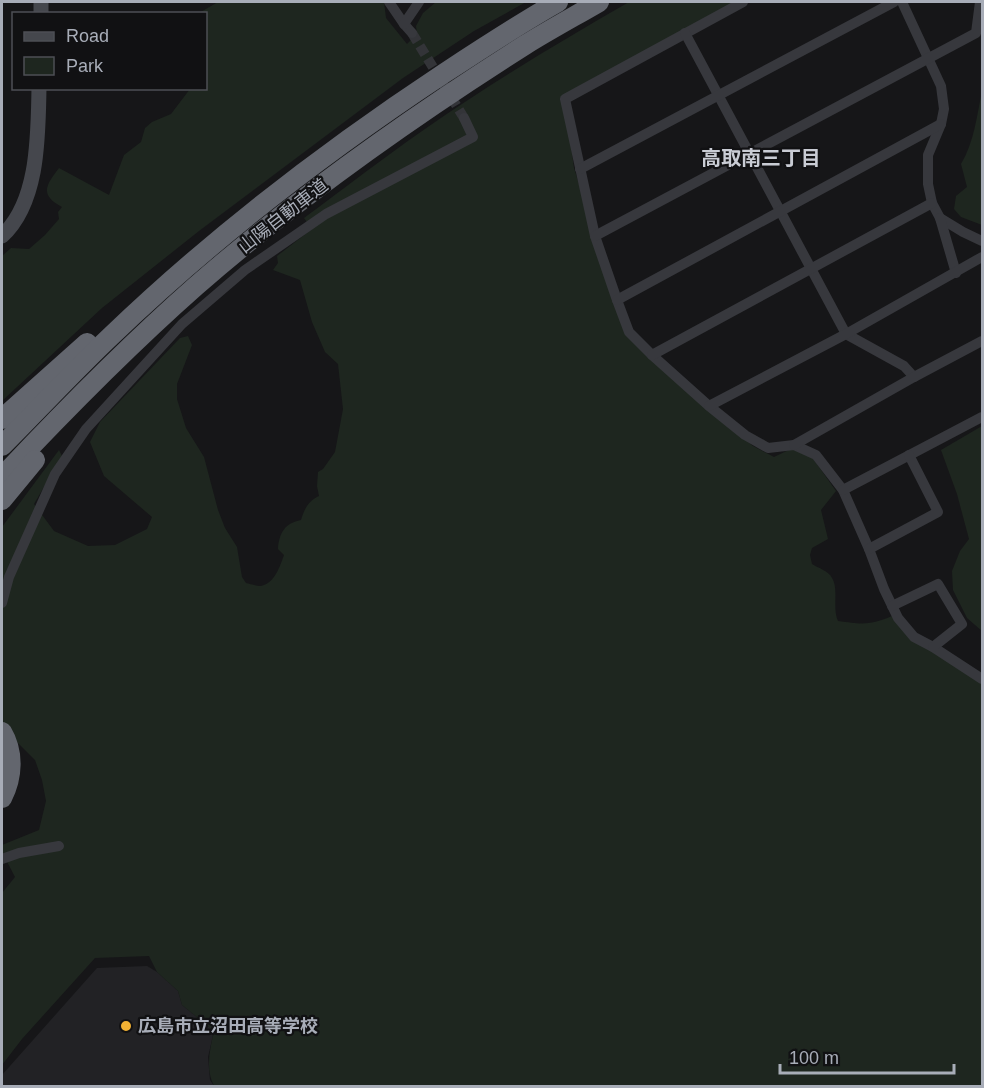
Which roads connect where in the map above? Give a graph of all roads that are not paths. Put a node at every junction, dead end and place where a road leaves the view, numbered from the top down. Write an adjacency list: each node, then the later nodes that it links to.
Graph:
1 (389, 2): 9 (street)
2 (419, 2): 9 (street)
3 (558, 2): 27 (highway, 山陽自動車道)
4 (599, 2): 29 (highway, 山陽自動車道)
5 (743, 2): 11 (street)
6 (894, 2): 14 (street)
7 (902, 2): 12 (street)
8 (980, 2): 12 (street)
9 (404, 24): 10 (street)
10 (412, 33)
11 (685, 33): 14 (street); 18 (street)
12 (928, 58): 16 (street); 17 (street)
13 (39, 90): 22 (street)
14 (717, 96): 17 (street); 18 (street)
15 (464, 118): 45 (street)
16 (941, 124): 19 (street); 20 (street)
17 (750, 154): 20 (street); 23 (street)
18 (580, 169): 23 (street)
19 (932, 202): 21 (street); 26 (street)
20 (780, 211): 26 (street); 30 (street)
21 (940, 218): 24 (street); 28 (street)
22 (2, 236)
23 (595, 236): 30 (street)
24 (982, 241)
25 (982, 258): 28 (street)
26 (810, 269): 31 (street); 33 (street)
27 (182, 272): 37 (highway); 39 (highway, 山陽自動車道)
28 (956, 273): 31 (street)
29 (196, 286): 41 (highway, 山陽自動車道); 43 (highway)
30 (616, 300): 33 (street)
31 (846, 334): 34 (street); 35 (street)
32 (982, 341): 34 (street)
33 (652, 355): 35 (street)
34 (914, 377): 38 (street)
35 (709, 406): 38 (street)
36 (982, 417): 40 (street)
37 (2, 419)
38 (794, 445): 42 (street)
39 (2, 446)
40 (909, 456): 42 (street); 44 (street)
41 (2, 477)
42 (843, 490): 44 (street)
43 (2, 500)
44 (869, 549): 46 (street)
45 (2, 603)
46 (892, 606): 47 (street); 47 (street)
47 (933, 647): 48 (street)
48 (982, 679)
49 (2, 732): 50 (highway)
50 (2, 798)
51 (59, 846): 52 (street)
52 (2, 859)

